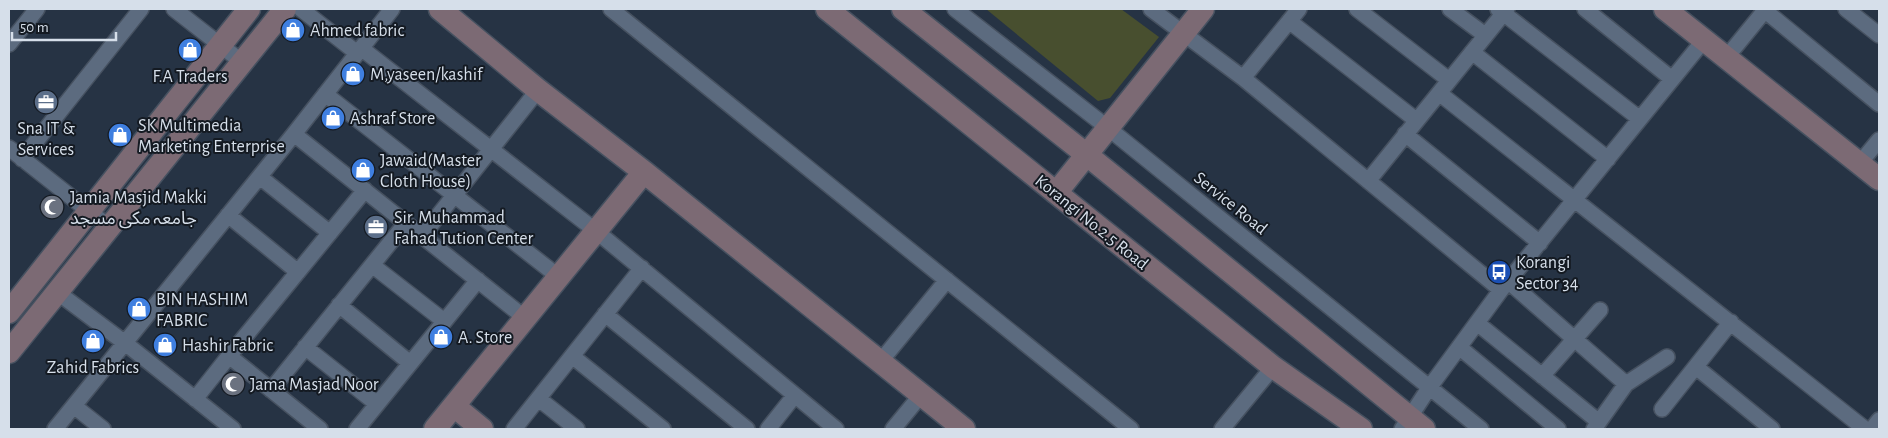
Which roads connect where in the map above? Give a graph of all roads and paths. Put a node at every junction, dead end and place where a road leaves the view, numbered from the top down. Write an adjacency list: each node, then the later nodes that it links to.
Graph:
1 (37, 9): 28 (street)
2 (141, 9): 50 (street)
3 (174, 9): 29 (street)
4 (249, 9): 29 (street)
5 (285, 9): 33 (street)
6 (301, 9): 30 (street)
7 (392, 9): 30 (street)
8 (440, 9): 37 (street)
9 (611, 9): 74 (street)
10 (827, 9): 58 (street, Korangi No.2.5 Road)
11 (903, 9): 49 (street)
12 (955, 9): 43 (street, Service Road)
13 (1151, 9): 24 (street)
14 (1203, 9): 24 (street)
15 (1299, 9): 23 (street)
16 (1357, 9): 36 (street)
17 (1450, 9): 25 (street)
18 (1585, 9): 35 (street)
19 (1665, 9): 27 (street)
20 (1765, 9): 32 (street); 40 (street)
21 (1846, 9): 26 (street)
22 (1503, 10): 25 (street); 41 (street)
23 (1289, 21): 34 (street); 42 (street)
24 (1184, 33): 34 (street); 43 (street)
25 (1485, 35): 31 (street)
26 (1879, 36)
27 (1704, 40): 32 (street); 35 (street)
28 (9, 44)
29 (220, 45): 33 (street); 61 (street)
30 (359, 51): 39 (street); 48 (street)
31 (1472, 52): 36 (street); 51 (street)
32 (1726, 58): 52 (street)
33 (242, 62): 64 (street)
34 (1243, 78): 56 (street)
35 (1672, 79): 41 (street)
36 (1449, 80): 38 (street)
37 (538, 90): 48 (street); 53 (street)
38 (1439, 93): 42 (street); 60 (street)
39 (325, 94): 44 (street); 59 (street)
40 (1879, 104)
41 (1640, 119): 51 (street)
42 (1416, 120): 45 (street)
43 (1108, 128): 49 (street); 100 (street, Service Road)
44 (294, 134): 54 (street); 57 (street)
45 (1405, 134): 56 (street); 68 (street)
46 (1879, 140): 52 (street)
47 (9, 148): 50 (street)
48 (492, 150): 59 (street); 65 (street)
49 (1087, 155): 58 (street); 111 (street)
50 (22, 159): 61 (street)
51 (1608, 159): 60 (street)
52 (1860, 163): 55 (street)
53 (644, 172): 65 (street); 94 (street)
54 (260, 177): 62 (street); 66 (street)
55 (1879, 179)
56 (1368, 181): 75 (street)
57 (365, 190): 63 (street); 66 (street)
58 (1056, 193): 97 (street, Korangi No.2.5 Road)
59 (455, 196): 67 (street); 72 (street)
60 (1574, 200): 68 (street); 83 (street)
61 (88, 211): 64 (street); 79 (street)
62 (228, 215): 71 (street); 87 (street)
63 (406, 223): 67 (street); 69 (street)
64 (109, 228): 76 (street)
65 (596, 231): 70 (street); 72 (street)
66 (330, 233): 71 (street)
67 (422, 236): 73 (street)
68 (1540, 243): 75 (street)
69 (372, 265): 77 (street); 82 (street)
70 (642, 268): 80 (street); 102 (street)
71 (298, 272): 91 (street)
72 (558, 277): 81 (street)
73 (478, 280): 81 (street); 82 (street)
74 (947, 280): 94 (street); 128 (street)
75 (1505, 286): 84 (street); 86 (street)
76 (57, 292): 85 (street); 87 (street)
77 (339, 306): 88 (street); 95 (street)
78 (1600, 310): 86 (street)
79 (9, 314): 85 (street)
80 (605, 314): 92 (street); 123 (street)
81 (526, 318): 108 (street)
82 (444, 321): 95 (street)
83 (1731, 322): 96 (street); 134 (street)
84 (1477, 323): 89 (street); 98 (street)
85 (26, 330): 90 (street)
86 (1574, 338): 98 (street); 99 (street)
87 (125, 343): 105 (street); 107 (street)
88 (305, 347): 101 (street); 106 (street)
89 (1459, 347): 100 (street); 132 (street)
90 (9, 352)
91 (229, 356): 101 (street); 105 (street)
92 (572, 356): 104 (street); 122 (street)
93 (1667, 357): 99 (street)
94 (880, 362): 103 (street)
95 (410, 363): 106 (street)
96 (1696, 366): 109 (street); 133 (street)
97 (1273, 367): 129 (street); 130 (street, Korangi No.2.5 Road)
98 (1542, 376): 112 (street)
99 (1626, 384): 112 (street)
100 (1429, 388): 111 (street); 131 (street, Service Road)
101 (271, 390): 116 (street)
102 (795, 395): 124 (street); 125 (street)
103 (921, 395): 126 (street); 127 (street)
104 (538, 398): 120 (street); 121 (street)
105 (195, 399): 115 (street)
106 (377, 404): 117 (street)
107 (74, 406): 113 (street); 114 (street)
108 (454, 406): 118 (street); 119 (street)
109 (1662, 409)
110 (1879, 420): 135 (street)
111 (1412, 426)
112 (1596, 426)
113 (55, 429)
114 (102, 429)
115 (233, 429)
116 (320, 429)
117 (356, 429)
118 (435, 429)
119 (482, 429)
120 (514, 429)
121 (577, 429)
122 (663, 429)
123 (746, 429)
124 (768, 429)
125 (836, 429)
126 (894, 429)
127 (964, 429)
128 (1131, 429)
129 (1222, 429)
130 (1360, 429)
131 (1481, 429)
132 (1558, 429)
133 (1772, 429)
134 (1865, 429)
135 (1872, 429)

